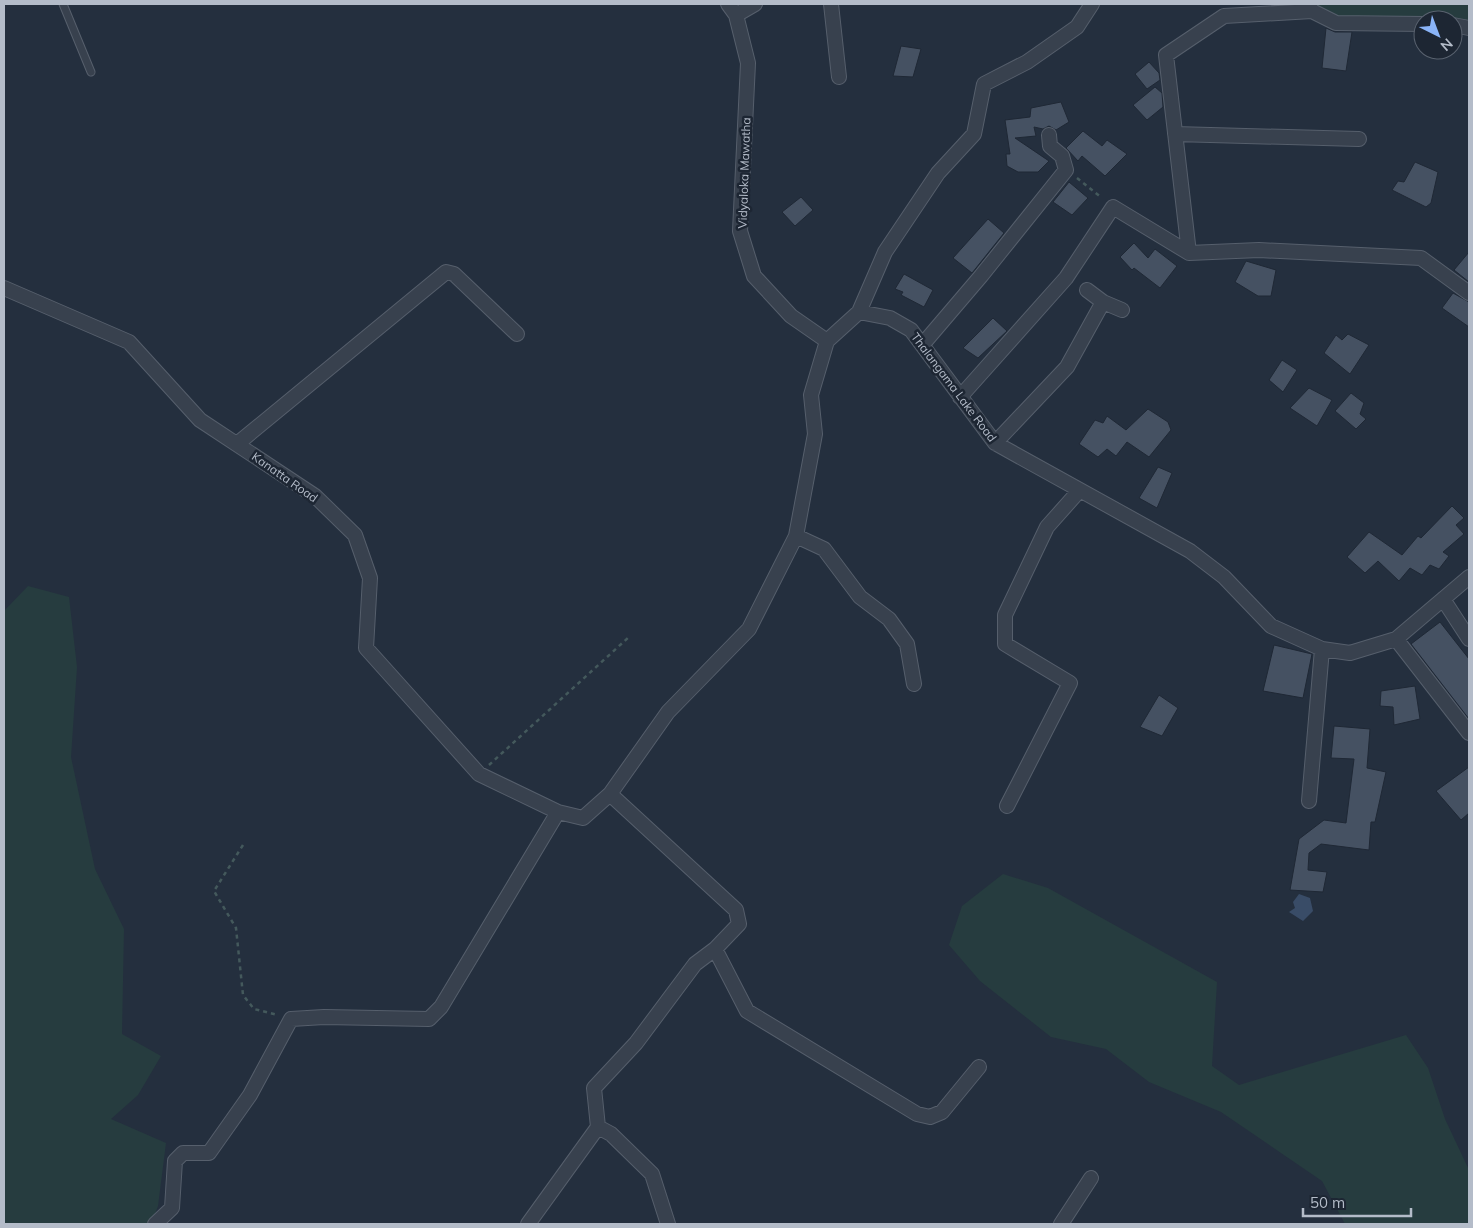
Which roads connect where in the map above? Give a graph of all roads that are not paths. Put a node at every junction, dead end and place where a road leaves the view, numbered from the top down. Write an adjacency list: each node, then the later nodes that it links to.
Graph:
1 (63, 4): 8 (lane)
2 (755, 4): 6 (street)
3 (832, 4): 9 (street)
4 (1092, 4): 19 (street)
5 (1310, 7): 7 (street); 10 (street)
6 (732, 9): 21 (street, Vidyaloka Mawatha)
7 (1413, 24)
8 (92, 72)
9 (839, 77)
10 (1175, 134): 12 (street); 13 (street)
11 (1049, 135): 22 (street)
12 (1359, 139)
13 (1189, 253): 16 (street); 23 (street)
14 (4, 288): 25 (street, Kanatta Road)
15 (1087, 290): 17 (street)
16 (1469, 293)
17 (1103, 302): 18 (street); 24 (street)
18 (1122, 310)
19 (858, 312): 21 (street); 22 (street, Thalangama Lake Road)
20 (517, 334): 25 (street)
21 (827, 341): 27 (street)
22 (923, 344): 23 (street, Thalangama Lake Road)
23 (960, 397): 24 (street, Thalangama Lake Road)
24 (995, 443): 26 (street, Thalangama Lake Road)
25 (237, 444): 38 (street, Kanatta Road)
26 (1079, 491): 32 (street, Thalangama Lake Road); 37 (street)
27 (796, 536): 33 (street); 35 (street)
28 (1469, 577): 29 (street, Thalangama Lake Road)
29 (1443, 599): 30 (street, Thalangama Lake Road); 31 (street)
30 (1396, 639): 32 (street, Thalangama Lake Road); 34 (street)
31 (1469, 639)
32 (1322, 649): 36 (street)
33 (914, 684)
34 (1469, 733)
35 (610, 794): 38 (street); 39 (street)
36 (1309, 801)
37 (1007, 806)
38 (558, 812): 43 (street)
39 (715, 949): 40 (street); 41 (street)
40 (979, 1067)
41 (598, 1127): 44 (street); 45 (street)
42 (1091, 1178): 46 (street)
43 (155, 1224)
44 (528, 1224)
45 (668, 1224)
46 (1061, 1224)

